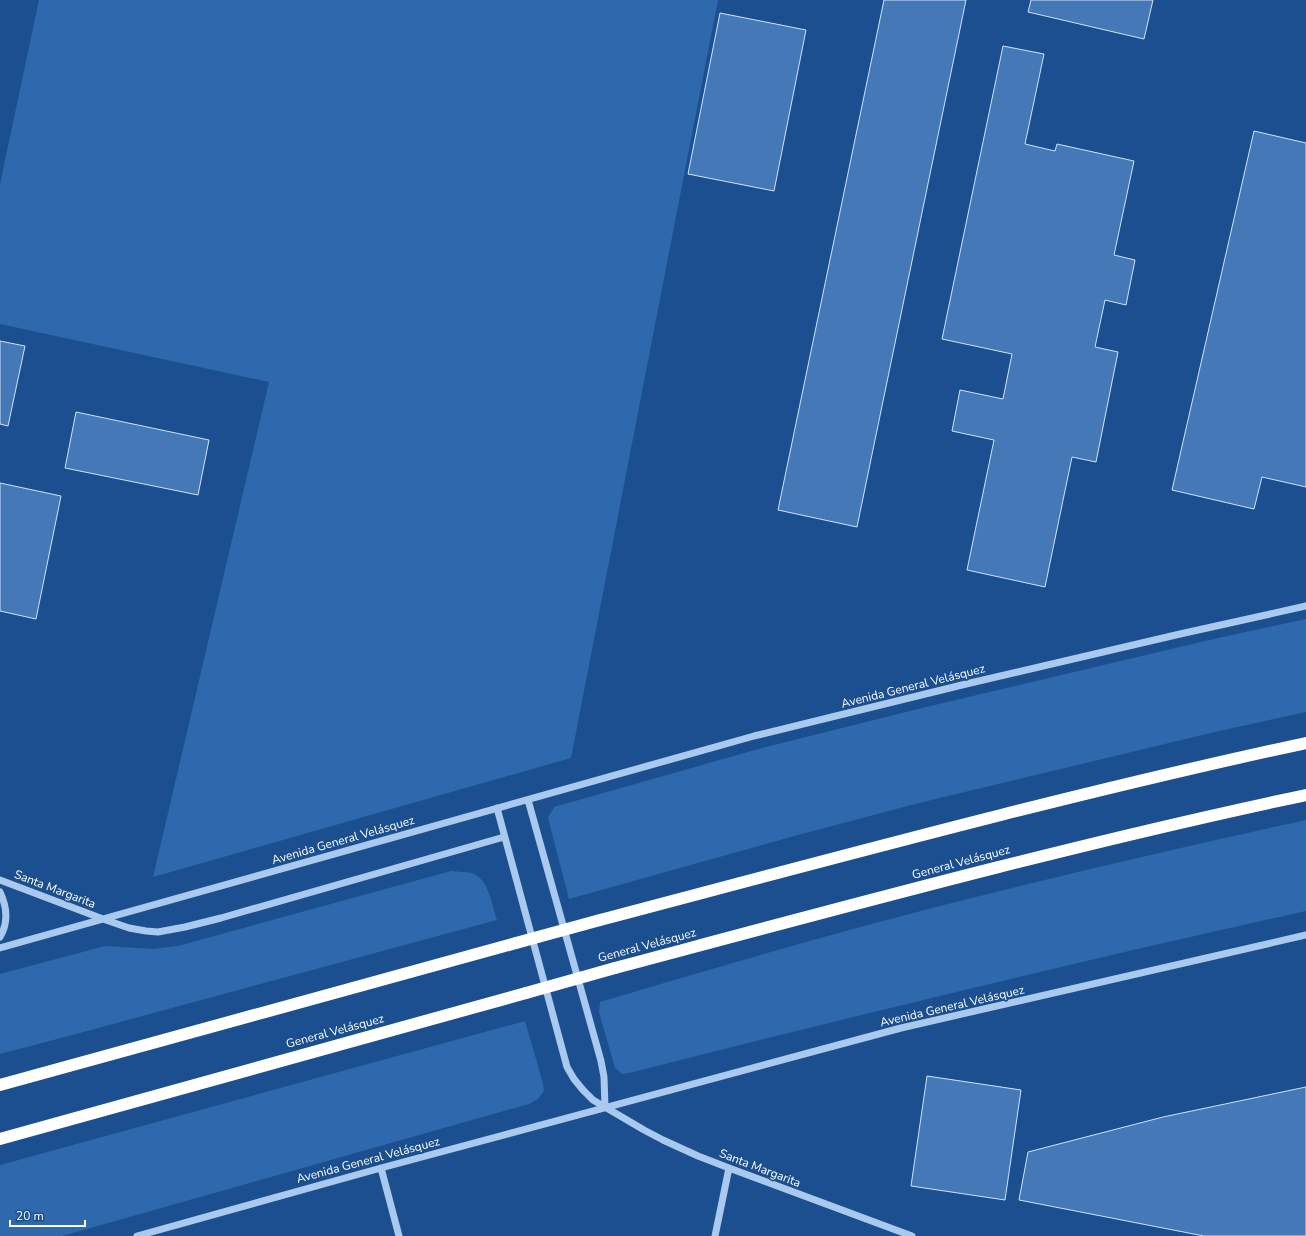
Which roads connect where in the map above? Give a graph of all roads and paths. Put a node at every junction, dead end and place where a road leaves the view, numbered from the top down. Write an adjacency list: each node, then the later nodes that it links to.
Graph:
1 (1306, 606): 4 (street, Avenida General Velásquez)
2 (1306, 743): 13 (highway, bridge)
3 (1306, 795): 15 (highway, General Velásquez, bridge)
4 (528, 800): 5 (street, Avenida General Velásquez); 14 (street)
5 (497, 808): 6 (street); 9 (street, Avenida General Velásquez)
6 (504, 837): 9 (street); 14 (street)
7 (0, 880): 9 (street, Santa Margarita)
8 (0, 892): 11 (street)
9 (103, 919): 12 (street, Avenida General Velásquez)
10 (1306, 935): 14 (street, Avenida General Velásquez)
11 (0, 936)
12 (0, 948)
13 (0, 1085)
14 (606, 1107): 16 (street, Avenida General Velásquez); 17 (street, Santa Margarita)
15 (0, 1139)
16 (381, 1168): 18 (street, Avenida General Velásquez); 19 (street)
17 (729, 1168): 20 (street); 21 (street, Santa Margarita)
18 (137, 1236)
19 (400, 1236)
20 (715, 1236)
21 (912, 1236)

